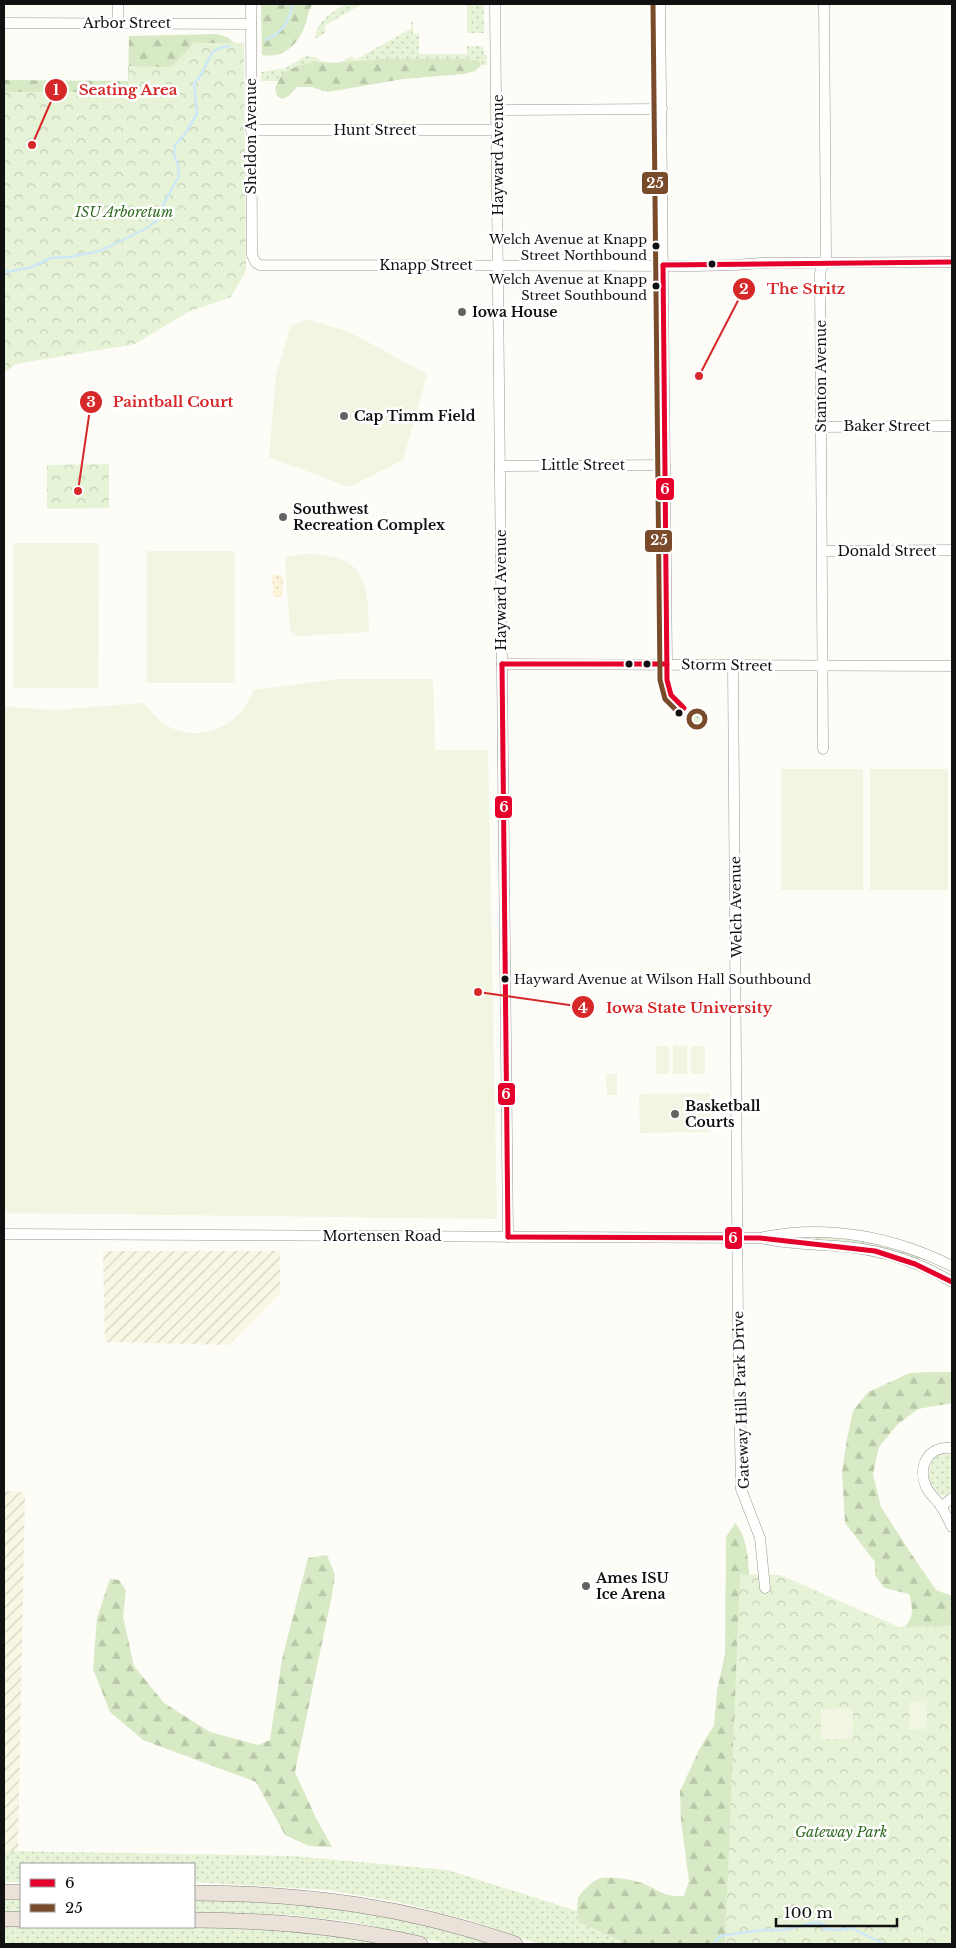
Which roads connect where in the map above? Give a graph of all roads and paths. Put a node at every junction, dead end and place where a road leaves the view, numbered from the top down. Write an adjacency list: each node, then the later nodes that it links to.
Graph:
1 (118, 4): 7 (street)
2 (251, 4): 8 (street, Sheldon Avenue)
3 (495, 4): 10 (street, Hayward Avenue)
4 (660, 4): 9 (street)
5 (824, 4): 14 (street, Stanton Avenue)
6 (4, 23): 7 (street, Arbor Street)
7 (118, 24): 8 (street, Arbor Street)
8 (251, 24): 11 (street, Sheldon Avenue)
9 (662, 109): 10 (street); 17 (street)
10 (498, 110): 12 (street, Hayward Avenue)
11 (251, 130): 12 (street, Hunt Street); 15 (street, Sheldon Avenue)
12 (498, 130): 16 (street, Hayward Avenue)
13 (952, 262): 14 (street, Knapp Street)
14 (824, 263): 17 (street, Knapp Street); 19 (street, Stanton Avenue)
15 (260, 265): 16 (street, Knapp Street)
16 (499, 265): 17 (street, Knapp Street); 21 (street, Hayward Avenue)
17 (664, 266): 20 (street)
18 (952, 426): 19 (street, Baker Street)
19 (821, 427): 23 (street, Stanton Avenue)
20 (665, 465): 21 (street, Little Street); 25 (street)
21 (500, 466): 24 (street, Hayward Avenue)
22 (952, 550): 23 (street, Donald Street)
23 (822, 551): 27 (street, Stanton Avenue)
24 (502, 664): 25 (street, Storm Street); 31 (street, Hayward Avenue)
25 (667, 664): 26 (street, Storm Street)
26 (733, 665): 27 (street, Storm Street); 32 (street, Welch Avenue)
27 (823, 666): 28 (street, Storm Street); 29 (street, Stanton Avenue)
28 (952, 666)
29 (823, 749)
30 (4, 1234): 31 (street, Mortensen Road)
31 (508, 1237): 32 (street, Mortensen Road)
32 (738, 1238): 33 (street, Mortensen Road); 40 (street, Gateway Hills Park Drive)
33 (760, 1238): 34 (street, Mortensen Road); 35 (street, Mortensen Road)
34 (952, 1266)
35 (952, 1282)
36 (952, 1448): 38 (street)
37 (952, 1498): 38 (street)
38 (941, 1507): 39 (street)
39 (952, 1526)
40 (765, 1588)
41 (4, 1892): 42 (highway)
42 (20, 1892)
43 (195, 1893): 48 (highway)
44 (4, 1919): 45 (highway)
45 (20, 1919)
46 (195, 1920): 47 (highway)
47 (420, 1944)
48 (515, 1944)

